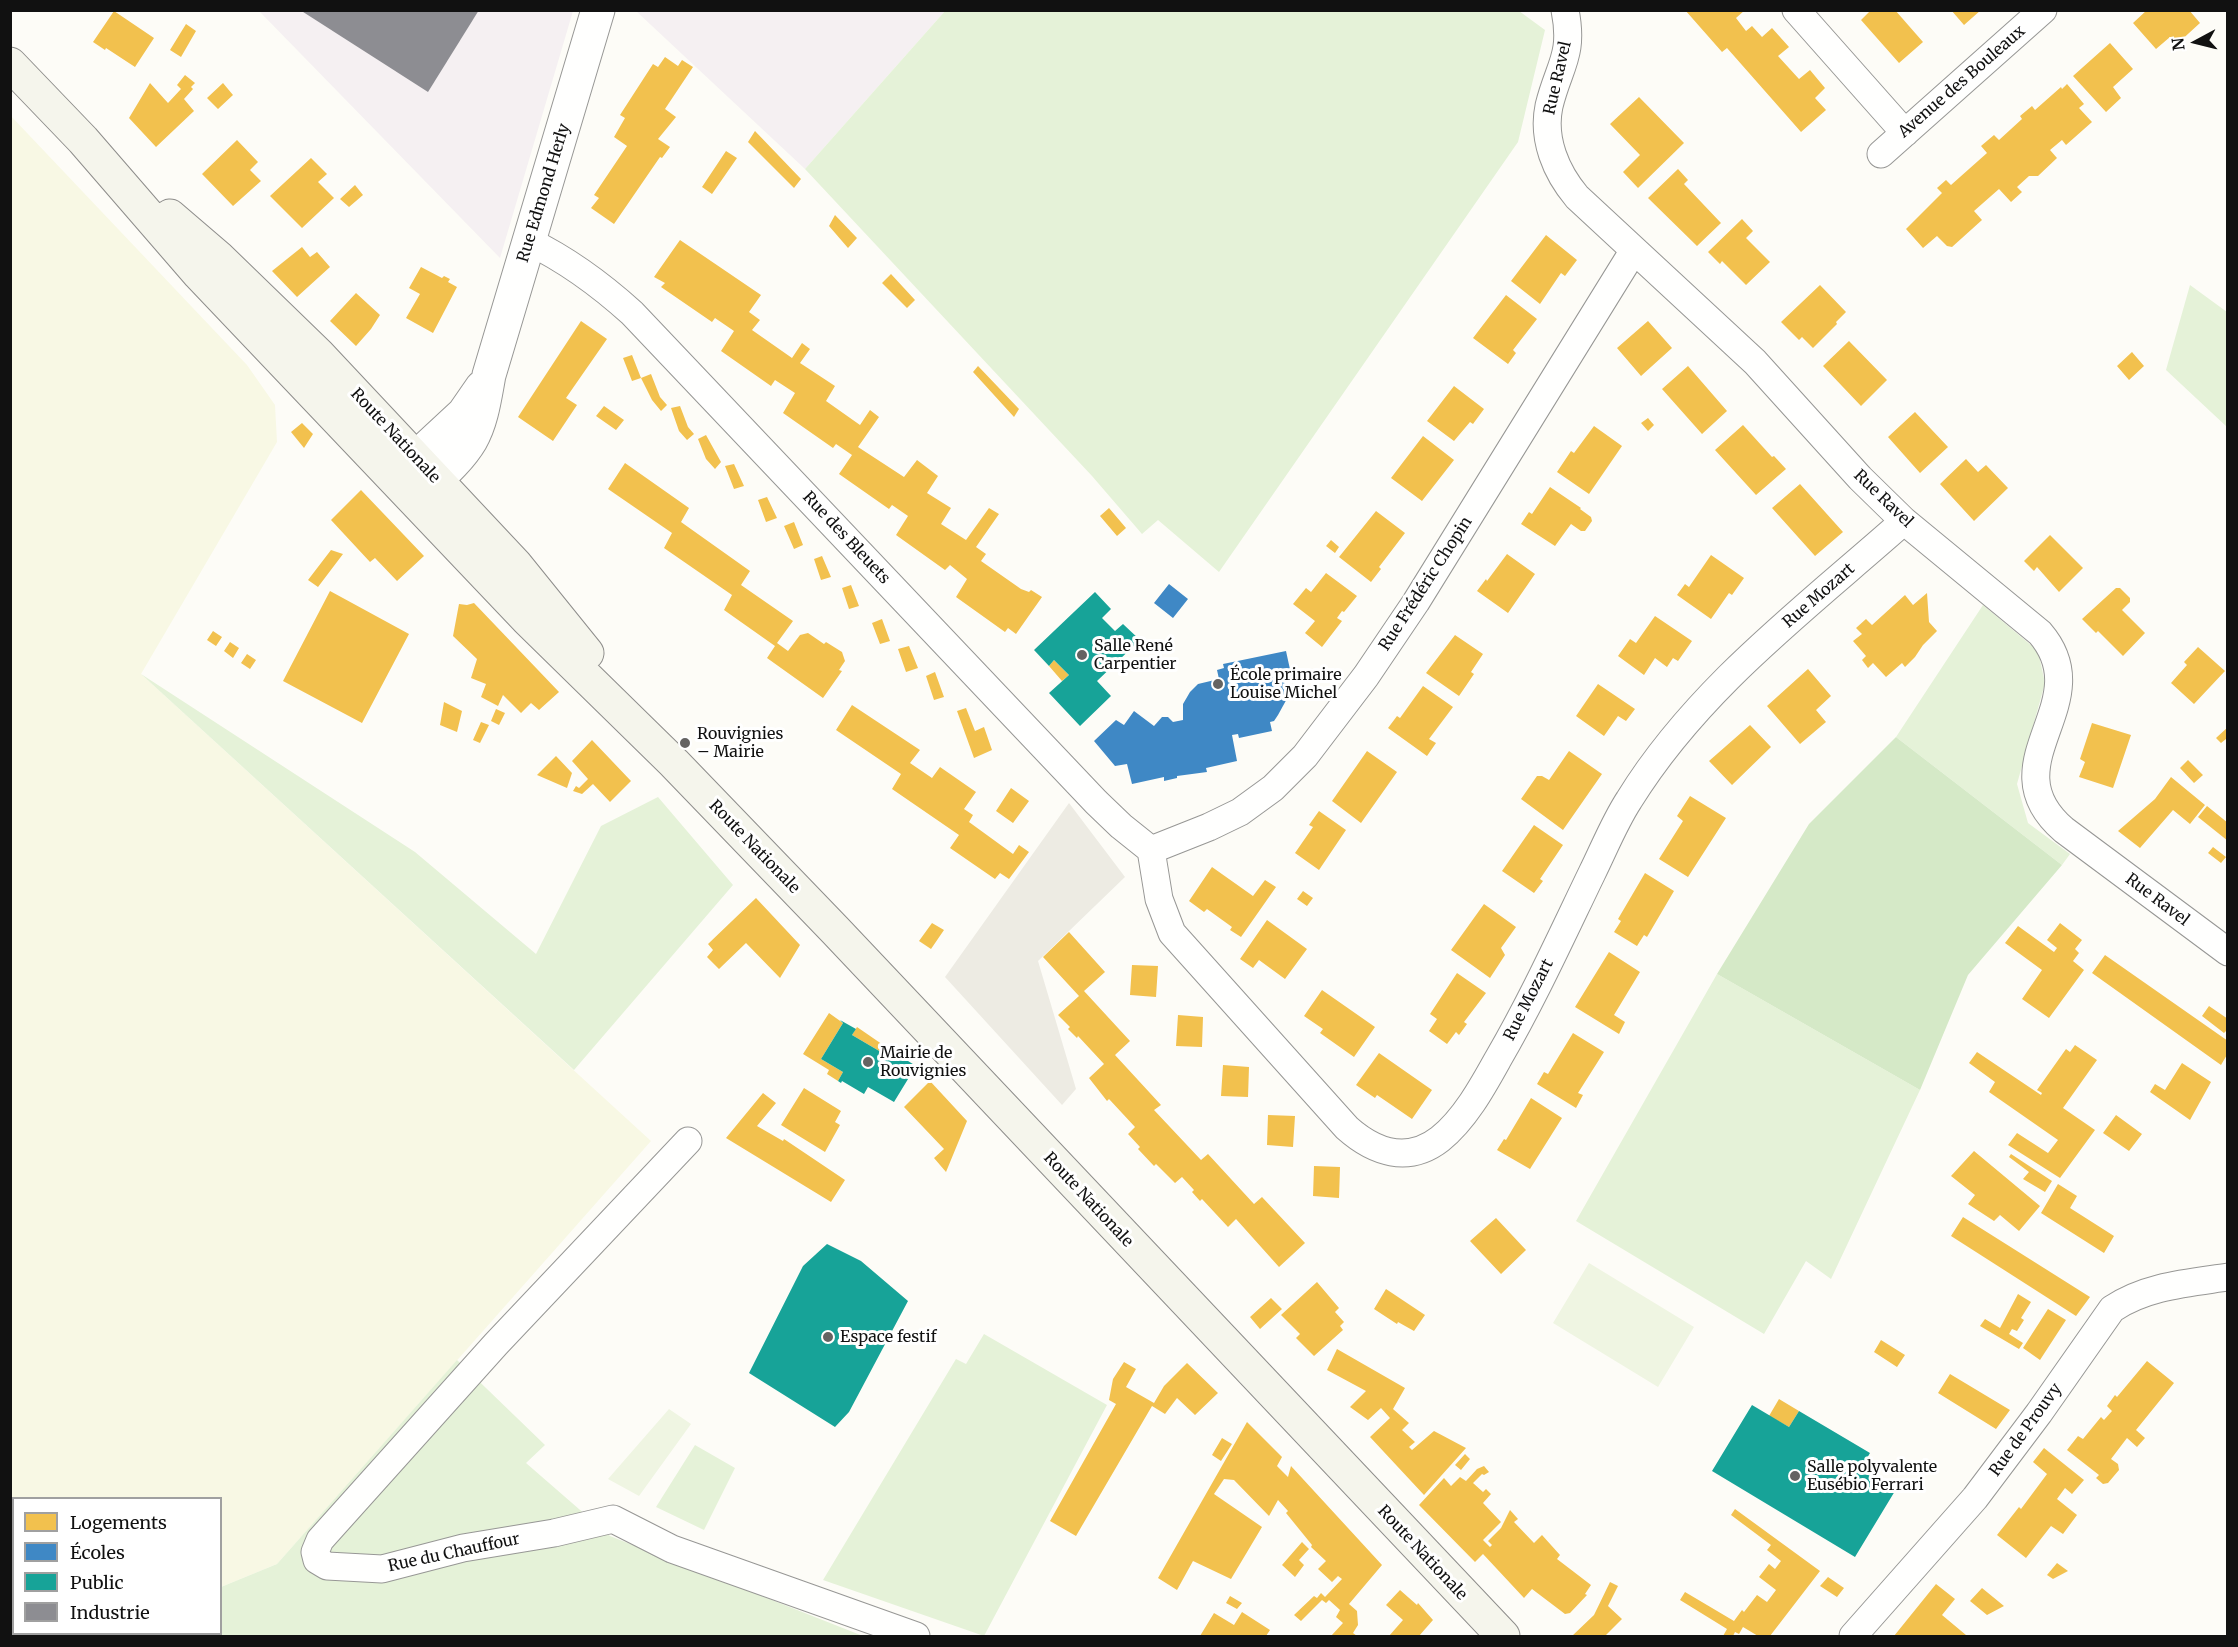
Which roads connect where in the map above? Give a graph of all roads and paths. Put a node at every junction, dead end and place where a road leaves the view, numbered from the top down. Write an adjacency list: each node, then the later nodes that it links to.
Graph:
1 (598, 10): 8 (street, Rue Edmond Herly)
2 (1565, 10): 9 (street, Rue Ravel)
3 (1796, 10): 6 (street)
4 (2043, 10): 6 (street, Avenue des Bouleaux)
5 (10, 64): 10 (main road, Route Nationale)
6 (1905, 133): 7 (street, Avenue des Bouleaux)
7 (1881, 154)
8 (530, 242): 10 (street, Rue Edmond Herly); 12 (street, Rue des Bleuets)
9 (1634, 250): 11 (street, Rue Ravel); 12 (street, Rue Frédéric Chopin)
10 (415, 479): 17 (main road, Route Nationale)
11 (1904, 521): 12 (street, Rue Mozart); 13 (street, Rue Ravel)
12 (1151, 850)
13 (2228, 952)
14 (688, 1141): 16 (street, Rue du Chauffour)
15 (2228, 1277): 18 (street, Rue de Prouvy)
16 (916, 1636)
17 (1503, 1636)
18 (1853, 1636)

